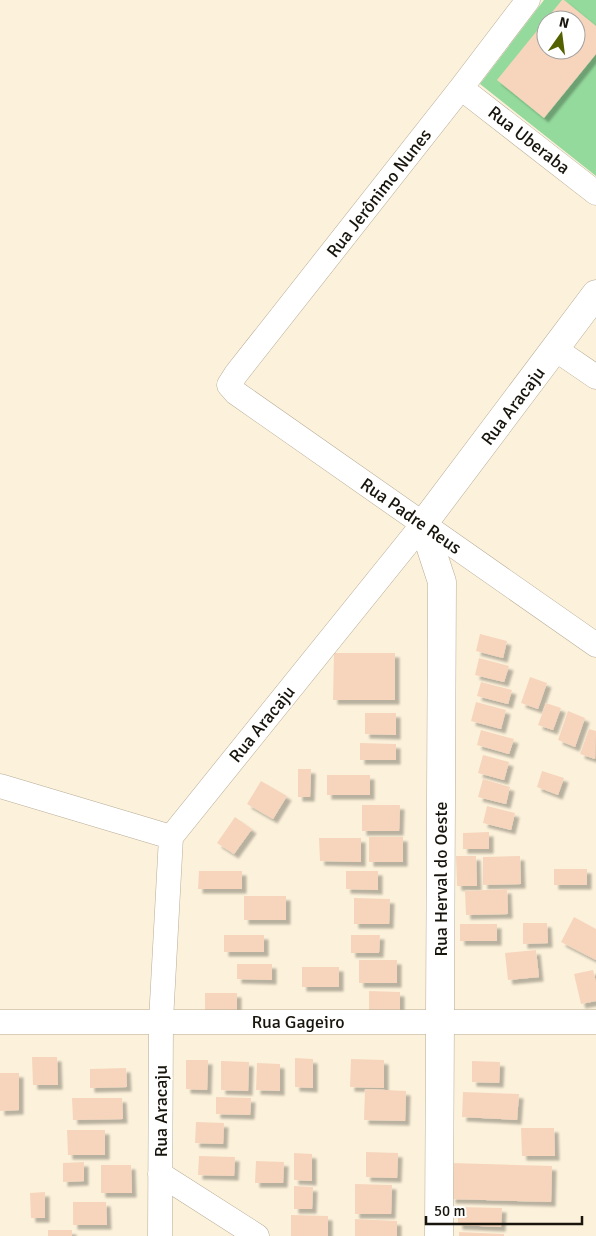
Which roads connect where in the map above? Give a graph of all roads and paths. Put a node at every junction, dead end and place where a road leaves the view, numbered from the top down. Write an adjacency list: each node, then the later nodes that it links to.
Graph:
1 (528, 0): 2 (street, Rua Jerônimo Nunes)
2 (461, 88): 3 (street, Rua Uberaba); 7 (street, Rua Jerônimo Nunes)
3 (596, 193)
4 (596, 294): 5 (street, Rua Aracaju)
5 (555, 349): 6 (street); 8 (street, Rua Aracaju)
6 (596, 377)
7 (229, 385): 8 (street, Rua Padre Reus)
8 (422, 524): 9 (street, Rua Padre Reus); 11 (street, Rua Aracaju); 15 (street, Rua Herval do Oeste)
9 (596, 645)
10 (0, 786): 11 (street)
11 (171, 837): 13 (street, Rua Aracaju)
12 (0, 1022): 13 (street, Rua Gageiro)
13 (161, 1022): 15 (street, Rua Gageiro); 16 (street, Rua Aracaju)
14 (596, 1022): 15 (street, Rua Gageiro)
15 (440, 1023): 19 (street, Rua Herval do Oeste)
16 (160, 1174): 17 (street, Rua Aracaju); 18 (street)
17 (160, 1236)
18 (257, 1236)
19 (439, 1236)

